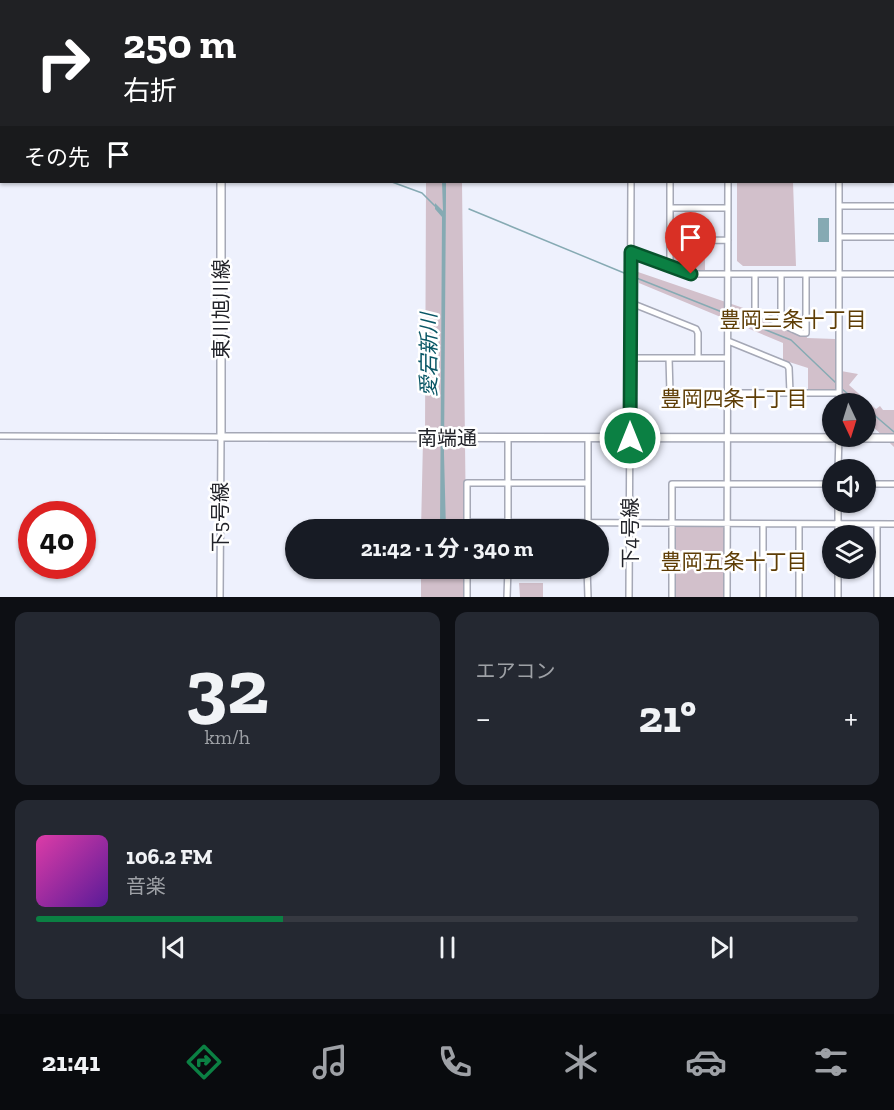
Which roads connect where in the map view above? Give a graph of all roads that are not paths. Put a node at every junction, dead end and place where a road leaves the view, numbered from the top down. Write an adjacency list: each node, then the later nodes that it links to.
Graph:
1 (221, 183): 33 (main road, 東川旭川線)
2 (631, 183): 14 (street, 下4号線)
3 (670, 183): 8 (street)
4 (728, 183): 9 (street)
5 (839, 183): 6 (street)
6 (839, 206): 7 (street); 10 (street)
7 (894, 206)
8 (670, 208): 9 (street); 13 (street)
9 (728, 208): 12 (street)
10 (839, 237): 11 (street); 20 (street)
11 (894, 237)
12 (728, 240): 13 (street); 16 (street)
13 (670, 241): 15 (street)
14 (631, 252): 15 (street); 22 (street, 下4号線)
15 (670, 266): 16 (street)
16 (728, 274): 17 (street); 24 (street)
17 (755, 274): 18 (street); 23 (street)
18 (781, 274): 19 (street); 23 (street)
19 (806, 274): 20 (street); 23 (street)
20 (839, 274): 21 (street); 29 (street)
21 (894, 274)
22 (631, 303): 25 (street, 下4号線); 27 (street)
23 (781, 322)
24 (728, 341): 28 (street); 31 (street)
25 (630, 358): 26 (street); 37 (street, 下4号線)
26 (669, 358): 27 (street); 30 (street)
27 (698, 358): 28 (street)
28 (727, 358): 30 (street)
29 (839, 392): 31 (street)
30 (728, 393): 31 (street); 38 (street)
31 (790, 393)
32 (0, 436): 33 (street, 南端通)
33 (221, 437): 35 (main road, 南端通); 64 (street, 下5号線)
34 (822, 437): 38 (main road, 南端通)
35 (508, 438): 36 (main road, 南端通); 41 (street)
36 (588, 438): 37 (main road, 南端通); 42 (street)
37 (630, 438): 38 (main road, 南端通); 51 (street, 下4号線)
38 (727, 438): 43 (street)
39 (876, 438): 40 (main road, 南端通)
40 (893, 438)
41 (508, 483): 42 (street); 48 (street); 49 (street)
42 (588, 483): 50 (street)
43 (727, 484): 44 (street); 52 (street); 54 (street)
44 (822, 484)
45 (876, 484): 46 (street)
46 (894, 484)
47 (838, 513): 57 (street)
48 (467, 519)
49 (508, 519)
50 (588, 519)
51 (630, 523): 52 (street); 53 (street); 68 (street, 下4号線)
52 (672, 523): 54 (street); 69 (street)
53 (609, 524)
54 (727, 524): 55 (street); 70 (street)
55 (763, 524): 56 (street); 71 (street)
56 (799, 524): 57 (street); 72 (street)
57 (838, 524): 58 (street)
58 (877, 524): 59 (street); 74 (street)
59 (894, 524)
60 (467, 579): 65 (street)
61 (508, 579): 66 (street)
62 (587, 579): 67 (street)
63 (838, 579): 73 (street)
64 (220, 597)
65 (467, 597)
66 (507, 597)
67 (588, 597)
68 (630, 597)
69 (672, 597)
70 (727, 597)
71 (763, 597)
72 (799, 597)
73 (838, 597)
74 (877, 597)

